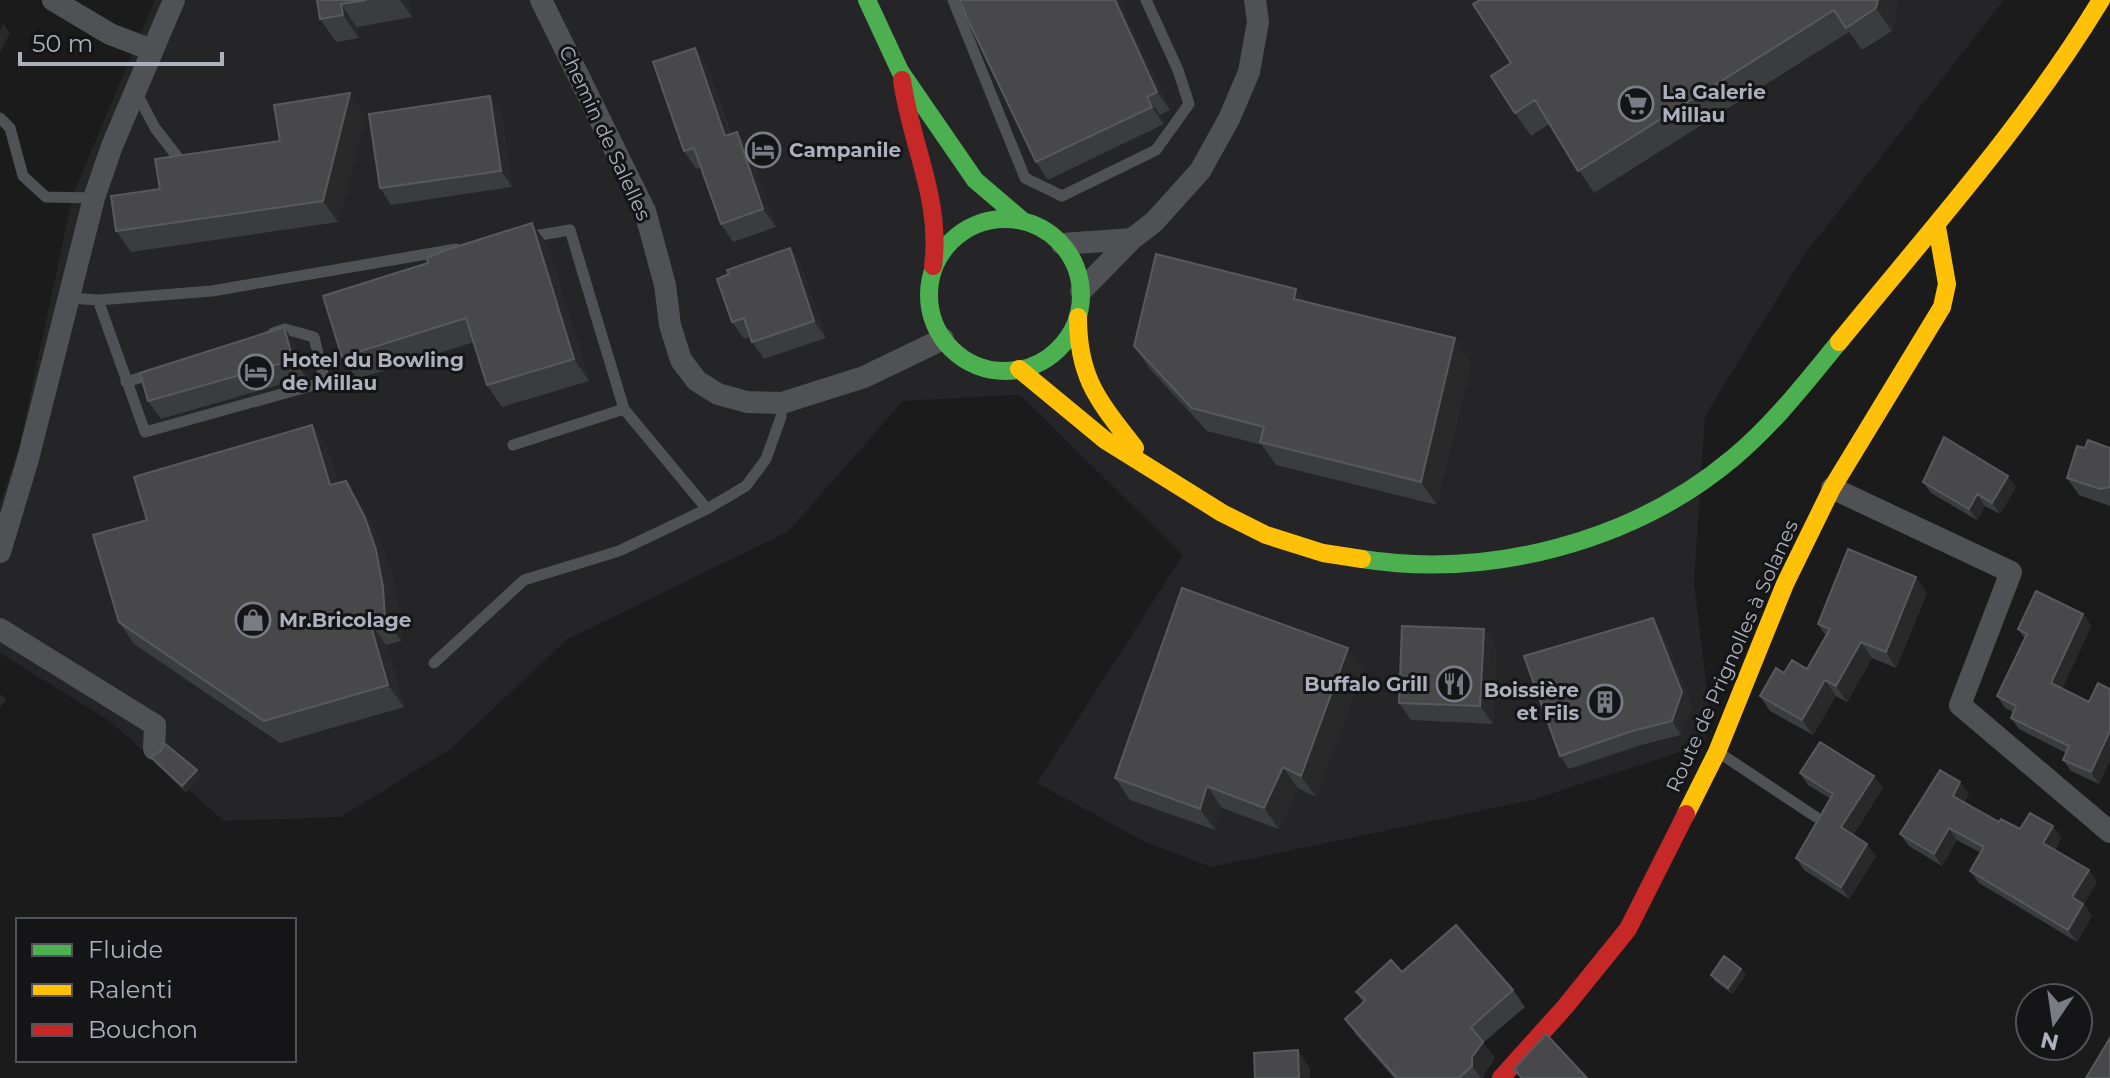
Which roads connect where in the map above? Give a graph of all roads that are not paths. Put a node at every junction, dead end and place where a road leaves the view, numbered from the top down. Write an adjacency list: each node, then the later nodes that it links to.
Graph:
1 (53, 0): 9 (street)
2 (174, 0): 9 (street)
3 (541, 0): 31 (street, Chemin de Salelles)
4 (867, 0): 10 (main road)
5 (953, 0): 6 (lane)
6 (1146, 0)
7 (1255, 0): 18 (street)
8 (2101, 0): 16 (main road)
9 (152, 50): 11 (street)
10 (900, 71): 15 (main road); 21 (main road)
11 (135, 89): 13 (lane); 14 (street)
12 (0, 118): 14 (lane)
13 (176, 155)
14 (94, 198): 23 (street)
15 (1023, 221): 19 (main road); 21 (main road)
16 (1937, 227): 34 (main road); 35 (main road, Route de Prignolles à Solanes)
17 (523, 238): 32 (lane)
18 (1132, 239): 19 (street); 22 (street)
19 (1062, 244): 22 (main road)
20 (476, 246): 24 (lane)
21 (933, 269): 27 (main road)
22 (1081, 291): 25 (main road)
23 (69, 298): 24 (lane); 37 (street)
24 (98, 300): 30 (lane)
25 (1078, 317): 29 (main road); 34 (main road)
26 (256, 339): 30 (lane)
27 (943, 339): 29 (main road); 31 (street, Chemin de Salelles)
28 (169, 368): 30 (lane)
29 (1019, 369): 34 (main road)
30 (126, 382)
31 (782, 403): 36 (lane)
32 (624, 409): 33 (lane); 36 (lane)
33 (513, 445)
34 (1150, 467)
35 (1832, 488): 41 (main road, Route de Prignolles à Solanes); 43 (street)
36 (707, 509): 39 (lane)
37 (0, 552)
38 (0, 629): 40 (street)
39 (434, 663)
40 (154, 749)
41 (1717, 752): 42 (lane); 44 (main road, Route de Prignolles à Solanes)
42 (1816, 817)
43 (2110, 832)
44 (1501, 1078)

